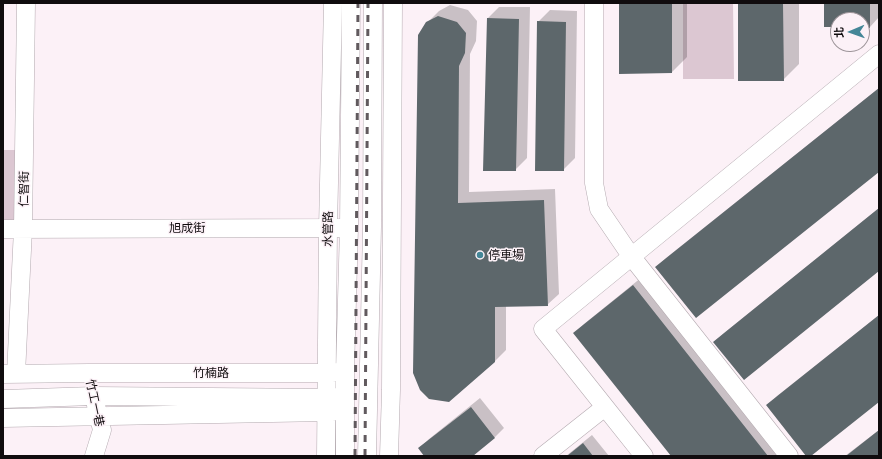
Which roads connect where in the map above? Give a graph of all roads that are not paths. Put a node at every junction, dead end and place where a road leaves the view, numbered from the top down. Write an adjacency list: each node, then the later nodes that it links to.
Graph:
1 (26, 3): 12 (street, 仁智街)
2 (333, 3): 9 (street, 水管路)
3 (351, 3): 10 (street, 水管路)
4 (373, 3): 8 (street)
5 (393, 3): 19 (street)
6 (594, 3): 13 (street)
7 (879, 54): 13 (street)
8 (372, 227): 10 (street, 旭成街); 18 (street)
9 (328, 228): 10 (street, 旭成街); 12 (street, 旭成街); 16 (street, 水管路)
10 (349, 228): 14 (street, 水管路)
11 (3, 229): 12 (street, 旭成街)
12 (23, 229): 17 (street, 仁智街)
13 (631, 256): 25 (street); 35 (street)
14 (346, 371): 16 (street, 竹楠路); 18 (street, 竹楠路); 23 (street, 水管路)
15 (89, 373): 16 (street, 竹楠路); 17 (street, 竹楠路); 20 (street, 竹工一巷)
16 (326, 373): 24 (street, 水管路)
17 (9, 374)
18 (368, 380): 19 (street, 竹楠路); 22 (street)
19 (391, 390): 22 (street, 竹楠路); 32 (street)
20 (94, 396): 21 (street, 竹楠路); 24 (street, 竹楠路); 26 (street, 竹工一巷)
21 (3, 399)
22 (368, 399): 23 (street, 竹楠路); 31 (street)
23 (345, 403): 24 (street, 竹楠路); 30 (street, 水管路)
24 (326, 405): 26 (street, 竹楠路); 29 (street, 水管路)
25 (606, 407): 33 (street); 34 (street)
26 (99, 415): 27 (street, 竹楠路); 28 (street, 竹工一巷)
27 (3, 418)
28 (94, 456)
29 (326, 456)
30 (345, 456)
31 (367, 456)
32 (389, 456)
33 (543, 456)
34 (644, 456)
35 (789, 456)

